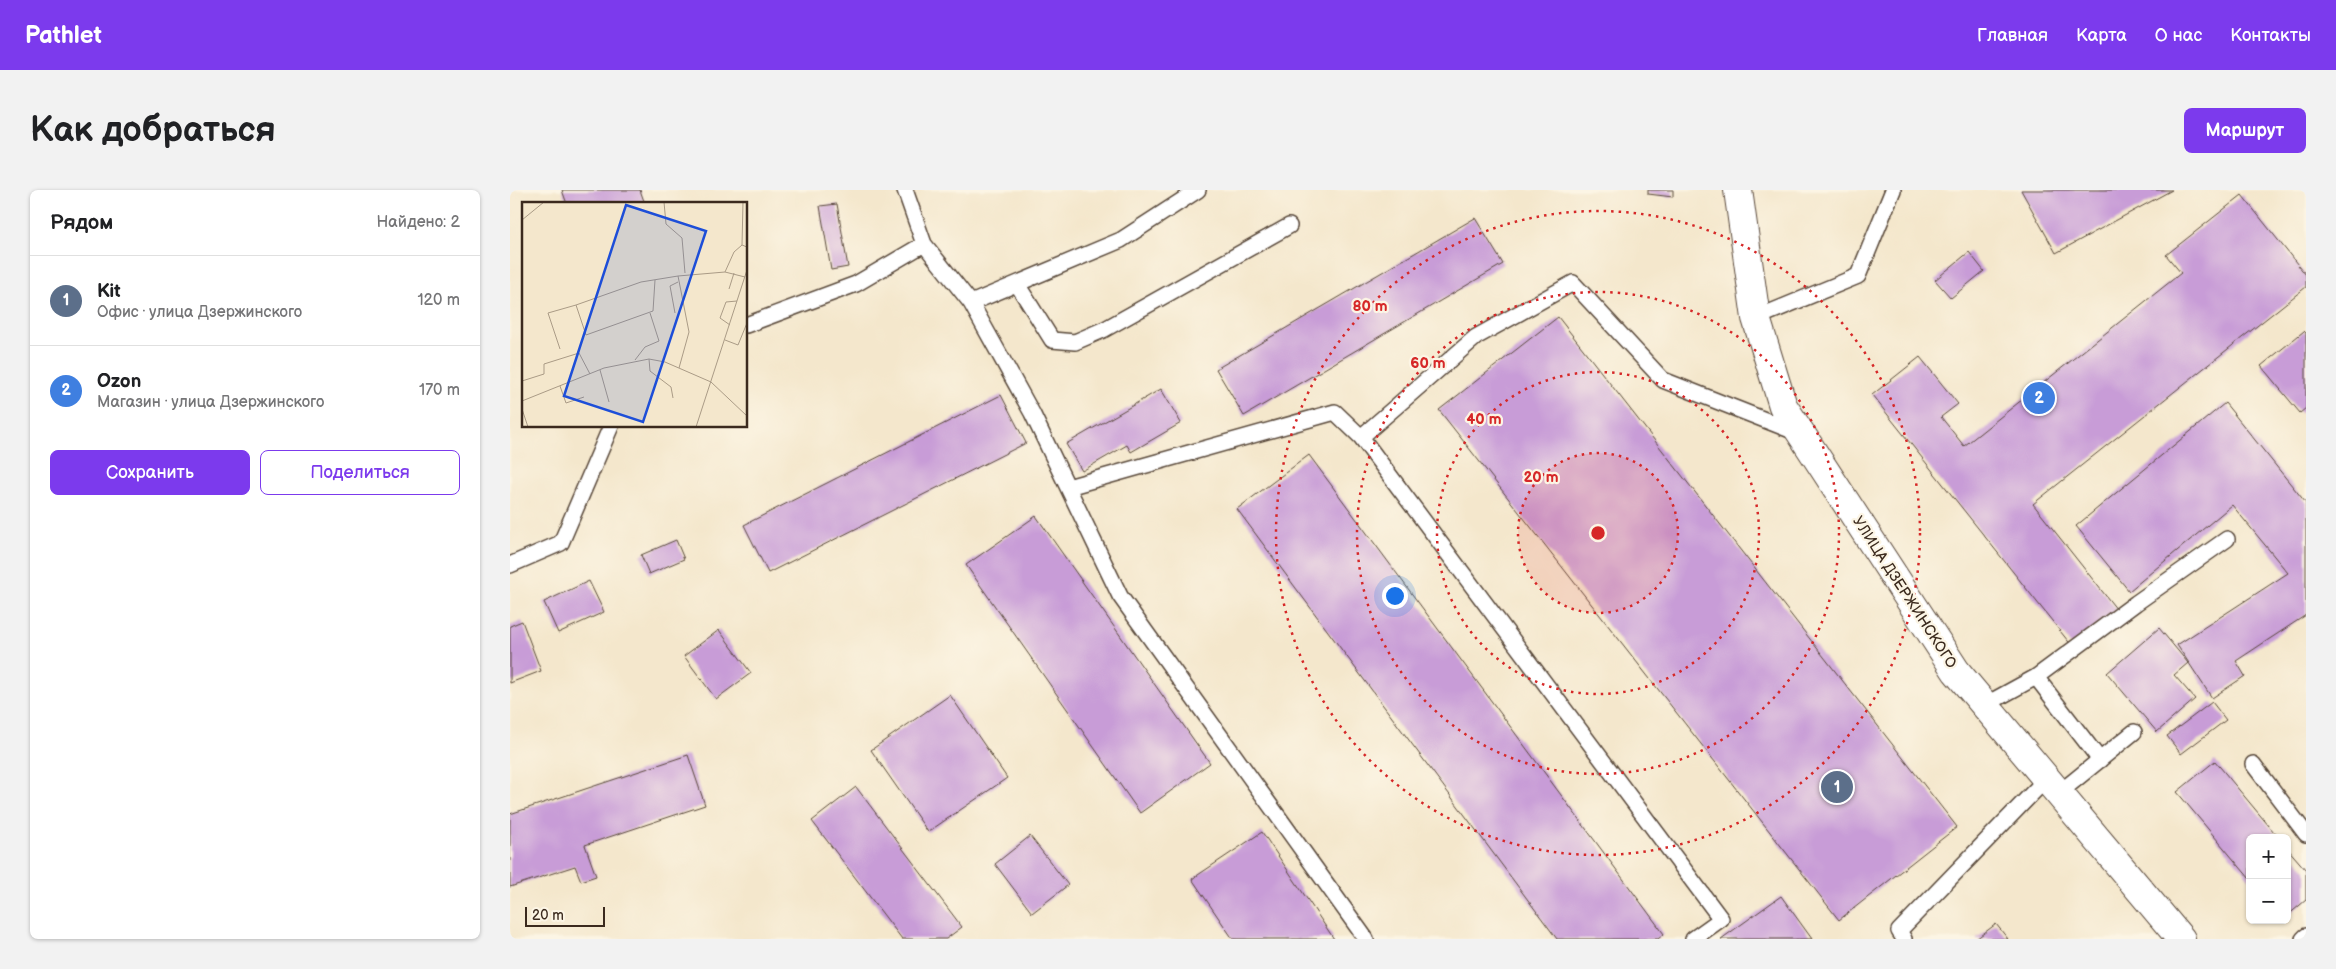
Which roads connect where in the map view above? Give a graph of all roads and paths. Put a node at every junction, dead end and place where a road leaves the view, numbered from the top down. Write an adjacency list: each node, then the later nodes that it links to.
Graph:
1 (905, 190): 6 (lane)
2 (1198, 190): 7 (lane)
3 (1738, 190): 9 (main road, УЛИЦА ДЗЕРЖИНСКОГО)
4 (1892, 190): 9 (lane)
5 (1289, 226): 7 (lane)
6 (924, 244): 8 (lane); 10 (lane)
7 (1017, 284): 8 (lane)
8 (971, 303): 14 (lane)
9 (1756, 318): 12 (main road, УЛИЦА ДЗЕРЖИНСКОГО)
10 (748, 324)
11 (610, 428): 16 (lane)
12 (1802, 434): 13 (lane); 18 (main road, УЛИЦА ДЗЕРЖИНСКОГО)
13 (1361, 437): 14 (lane); 26 (lane)
14 (1068, 487): 25 (lane)
15 (2227, 539): 17 (lane)
16 (510, 565)
17 (2036, 677): 18 (lane); 20 (lane)
18 (1985, 705): 22 (main road, УЛИЦА ДЗЕРЖИНСКОГО)
19 (2134, 732): 20 (lane)
20 (2100, 760): 22 (lane)
21 (2253, 764): 23 (lane)
22 (2053, 786): 27 (lane); 28 (main road, УЛИЦА ДЗЕРЖИНСКОГО)
23 (2306, 834)
24 (2306, 936): 29 (lane)
25 (1366, 939)
26 (1693, 939)
27 (1904, 939)
28 (2181, 939)
29 (2302, 939)

